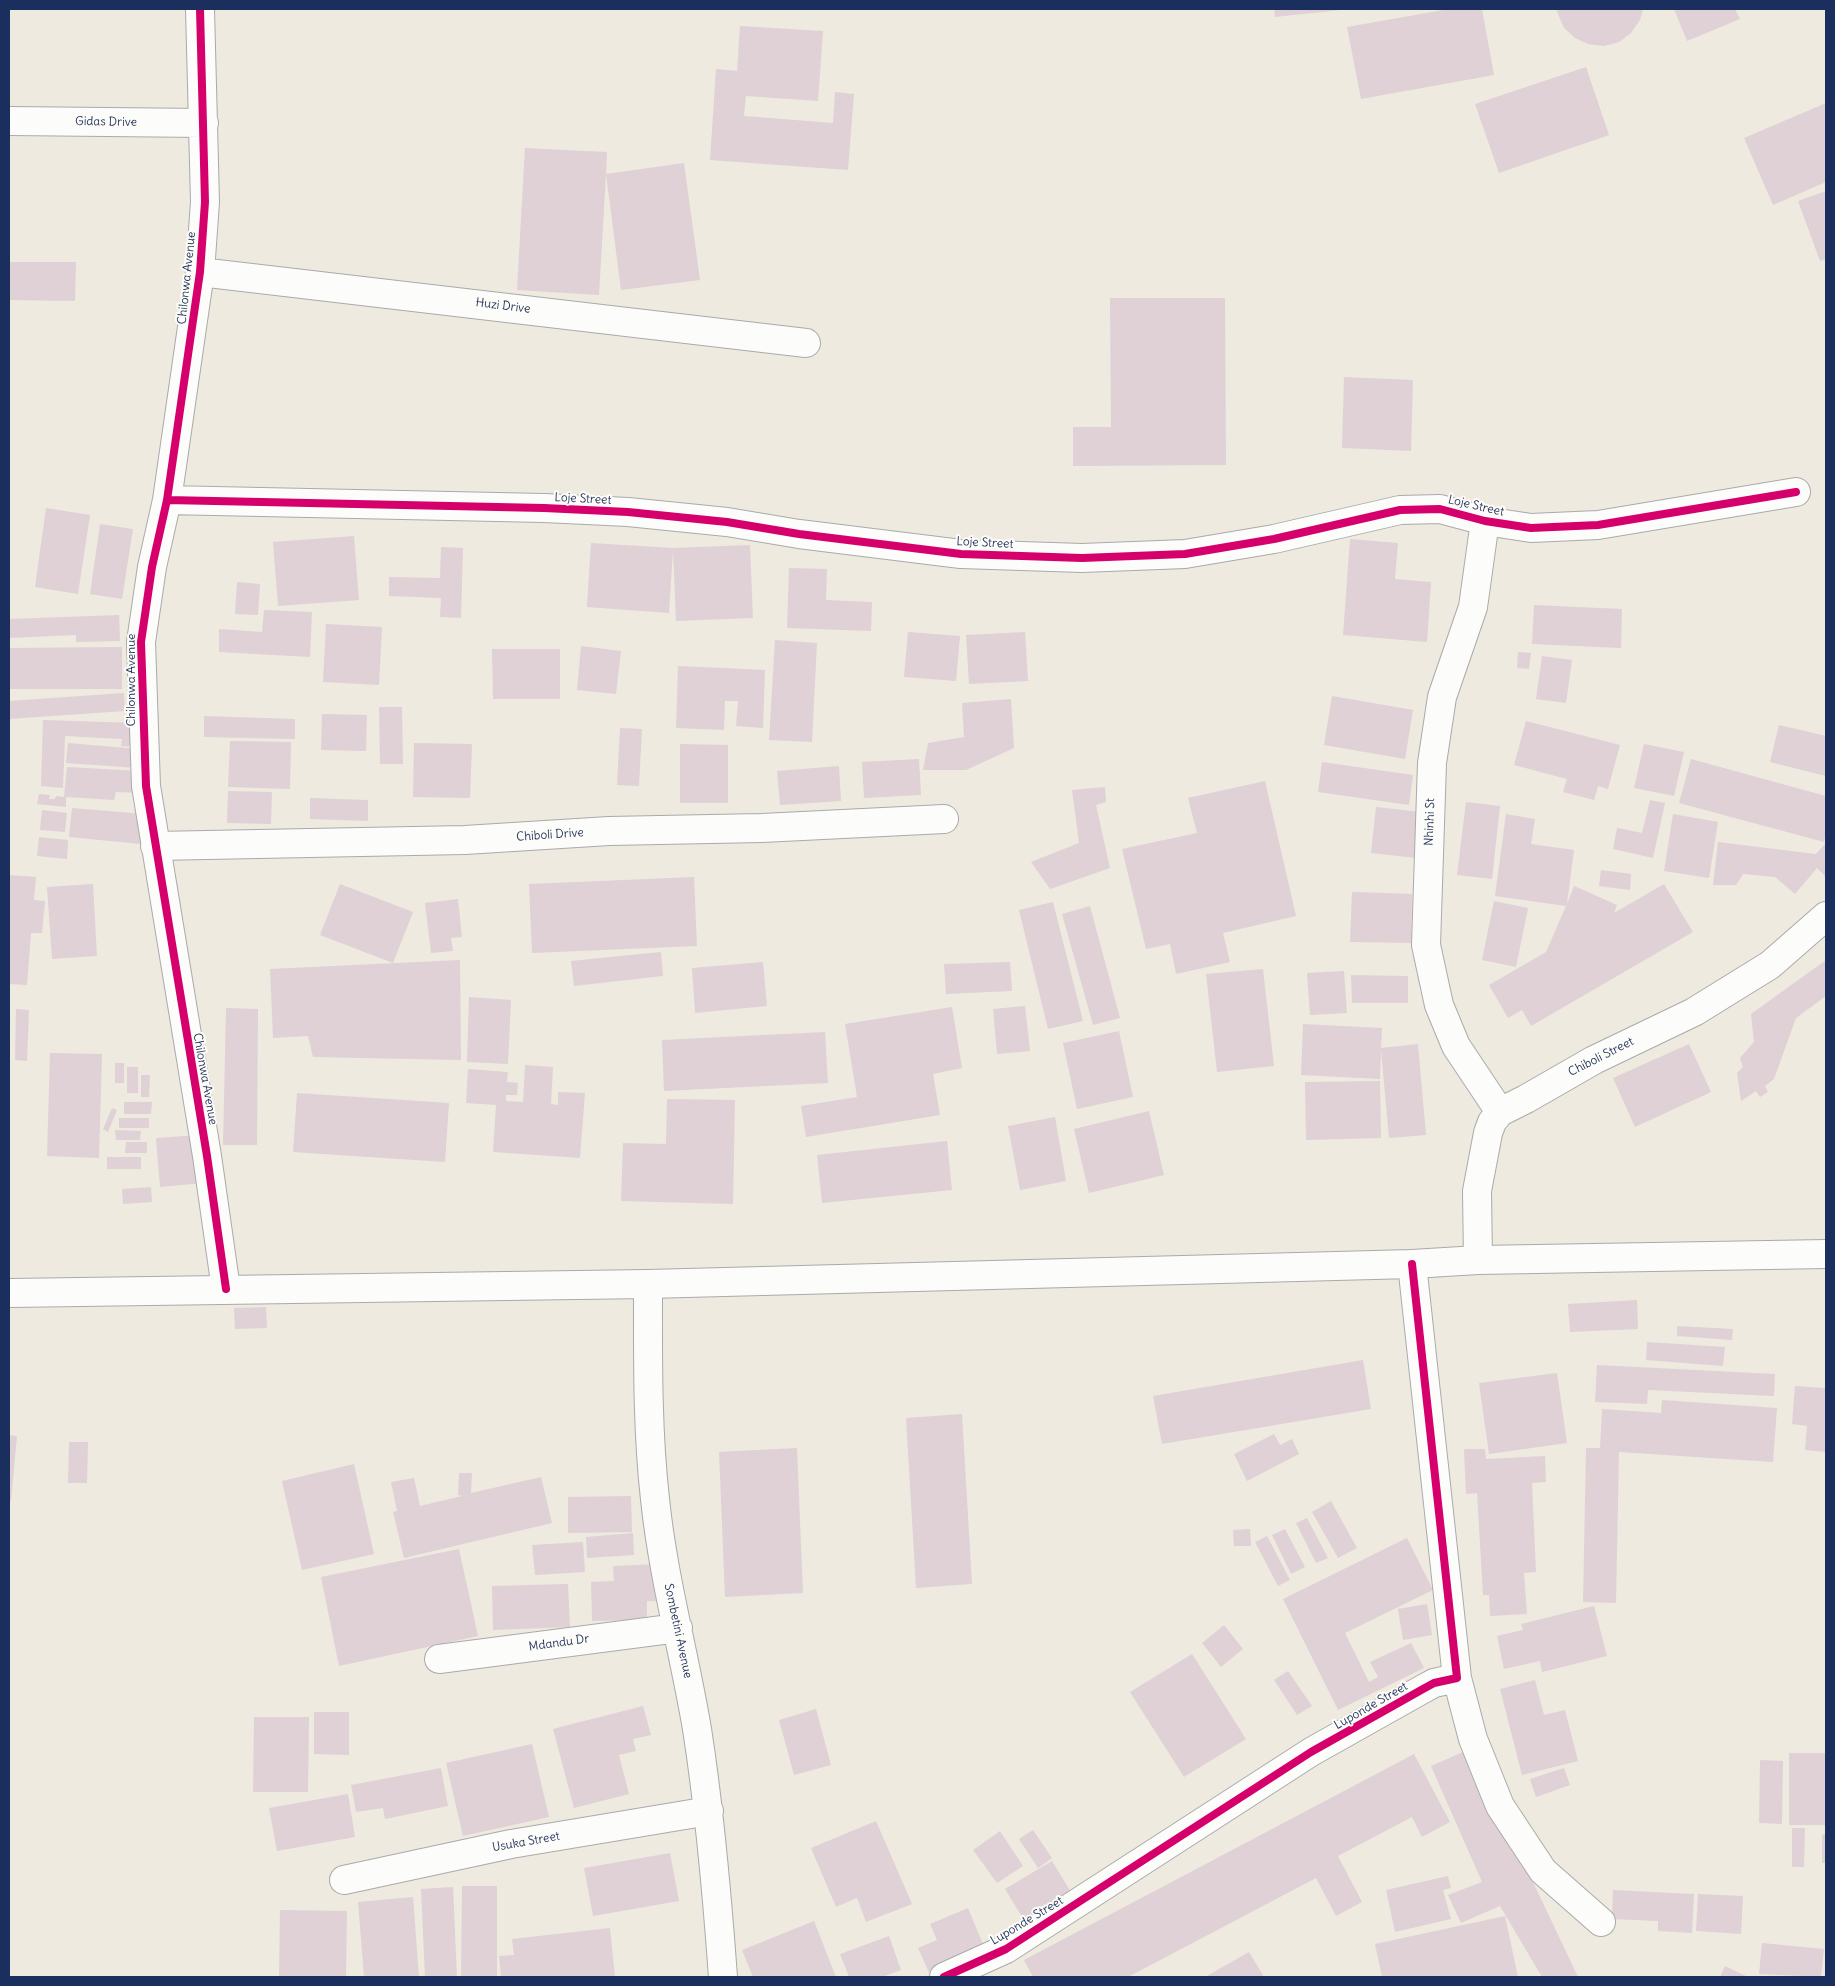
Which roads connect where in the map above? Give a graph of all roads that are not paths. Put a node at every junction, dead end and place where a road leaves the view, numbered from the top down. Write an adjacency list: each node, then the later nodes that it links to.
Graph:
1 (200, 9): 3 (main road, Chilonwa Avenue)
2 (9, 121): 3 (main road, Gidas Drive)
3 (204, 123): 4 (main road, Chilonwa Avenue)
4 (200, 272): 5 (main road, Huzi Drive); 7 (main road, Chilonwa Avenue)
5 (806, 343)
6 (1796, 492): 8 (main road, Loje Street)
7 (167, 500): 8 (main road, Loje Street); 10 (main road, Chilonwa Avenue)
8 (1485, 522): 12 (main road, Nhinhi St)
9 (944, 820): 10 (main road, Chiboli Drive)
10 (156, 846): 17 (main road, Chilonwa Avenue)
11 (1826, 916): 12 (main road, Chiboli Street)
12 (1500, 1112): 14 (main road)
13 (1826, 1254): 14 (main road)
14 (1478, 1260): 15 (main road)
15 (1412, 1264): 16 (main road); 21 (main road)
16 (648, 1284): 17 (main road); 19 (main road, Sombetini Avenue)
17 (226, 1289): 18 (main road)
18 (9, 1293)
19 (678, 1628): 20 (main road, Mdandu Dr); 22 (main road, Sombetini Avenue)
20 (440, 1659)
21 (1457, 1678): 24 (main road); 26 (main road, Luponde Street)
22 (709, 1811): 23 (main road, Usuka Street); 25 (main road, Sombetini Avenue)
23 (344, 1880)
24 (1601, 1922)
25 (723, 1977)
26 (944, 1977)

